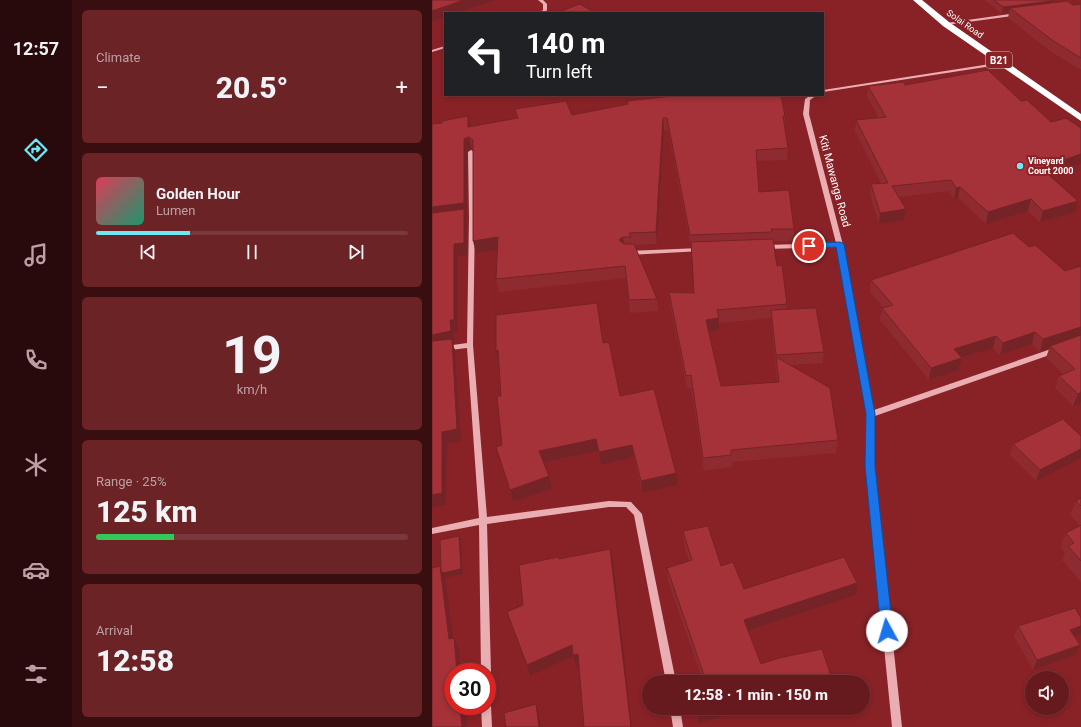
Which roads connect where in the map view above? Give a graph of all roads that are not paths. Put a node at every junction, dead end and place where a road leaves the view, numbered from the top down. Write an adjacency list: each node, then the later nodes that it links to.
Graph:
1 (540, 0): 3 (street)
2 (917, 0): 5 (highway, Solai Road / B21)
3 (542, 12)
4 (1022, 13): 5 (street)
5 (946, 24): 8 (highway, Solai Road / B21)
6 (444, 47): 7 (street)
7 (432, 51)
8 (1003, 63): 9 (street); 11 (highway, Solai Road / B21)
9 (824, 91)
10 (812, 96): 13 (street, Kiti Mawanga Road)
11 (1081, 118)
12 (471, 152): 17 (street)
13 (840, 244): 14 (street); 20 (street, Kiti Mawanga Road)
14 (760, 248)
15 (704, 250): 16 (street)
16 (625, 253)
17 (470, 344): 19 (street); 21 (street)
18 (1066, 346): 20 (street)
19 (432, 350)
20 (871, 414): 29 (street, Kiti Mawanga Road)
21 (484, 521): 22 (street); 23 (street); 24 (street)
22 (432, 531)
23 (486, 663)
24 (670, 675)
25 (486, 715): 27 (street)
26 (676, 715): 28 (street)
27 (487, 727)
28 (678, 727)
29 (897, 727)

